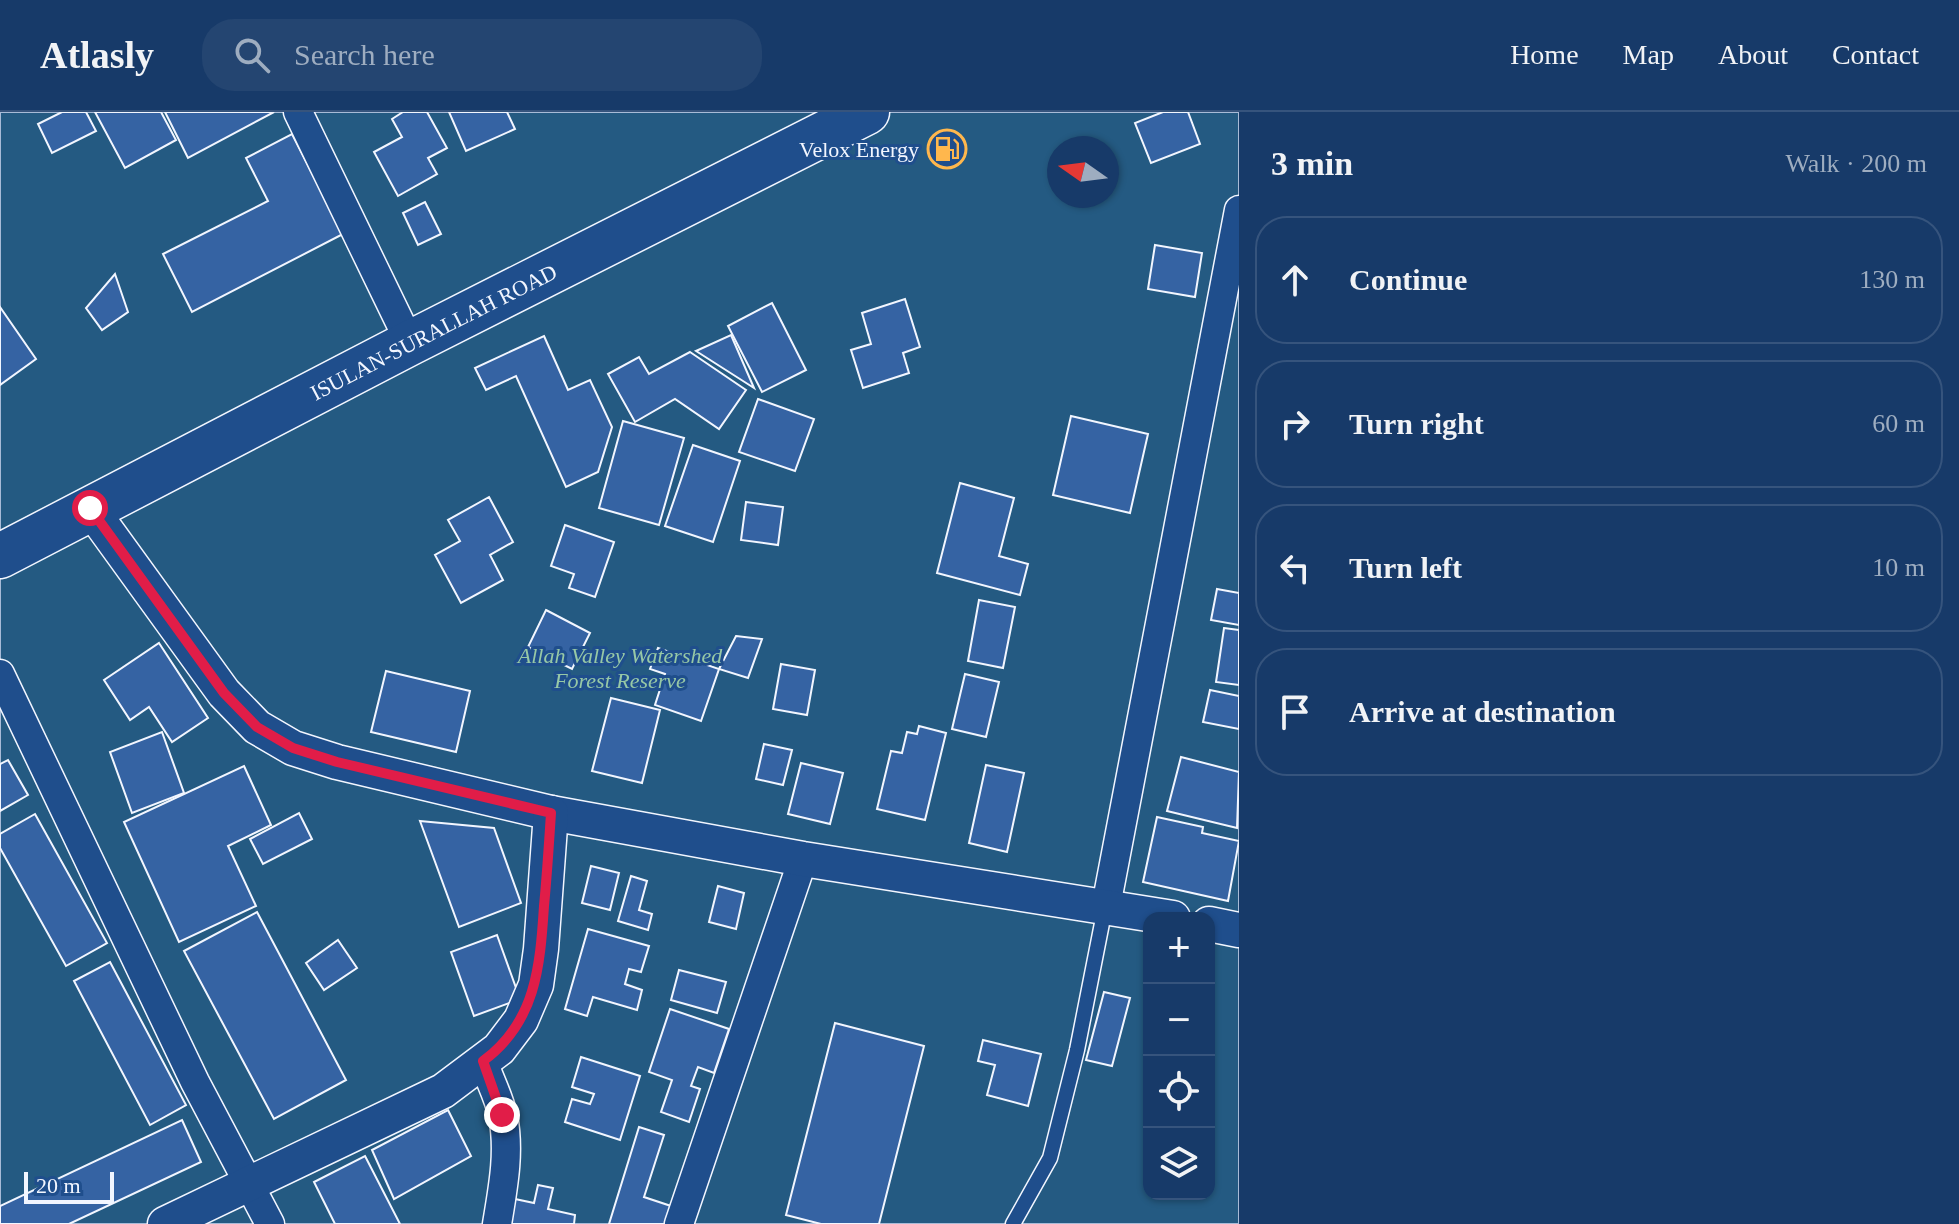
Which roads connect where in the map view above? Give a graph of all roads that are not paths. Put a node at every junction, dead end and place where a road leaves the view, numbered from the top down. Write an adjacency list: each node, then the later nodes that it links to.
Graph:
1 (298, 112): 4 (street)
2 (867, 112): 4 (highway, ISULAN-SURALLAH ROAD)
3 (1239, 210): 10 (street)
4 (410, 343): 5 (highway, ISULAN-SURALLAH ROAD)
5 (90, 508): 6 (highway, ISULAN-SURALLAH ROAD); 8 (street)
6 (0, 556)
7 (0, 674): 15 (street)
8 (551, 813): 9 (street); 14 (street)
9 (803, 859): 10 (street); 19 (street)
10 (1106, 906): 11 (street); 20 (lane)
11 (1143, 913)
12 (1215, 925): 13 (street)
13 (1239, 930)
14 (483, 1061): 15 (street); 18 (street)
15 (250, 1185): 16 (street); 17 (street)
16 (165, 1224)
17 (270, 1224)
18 (497, 1224)
19 (679, 1224)
20 (1013, 1224)

